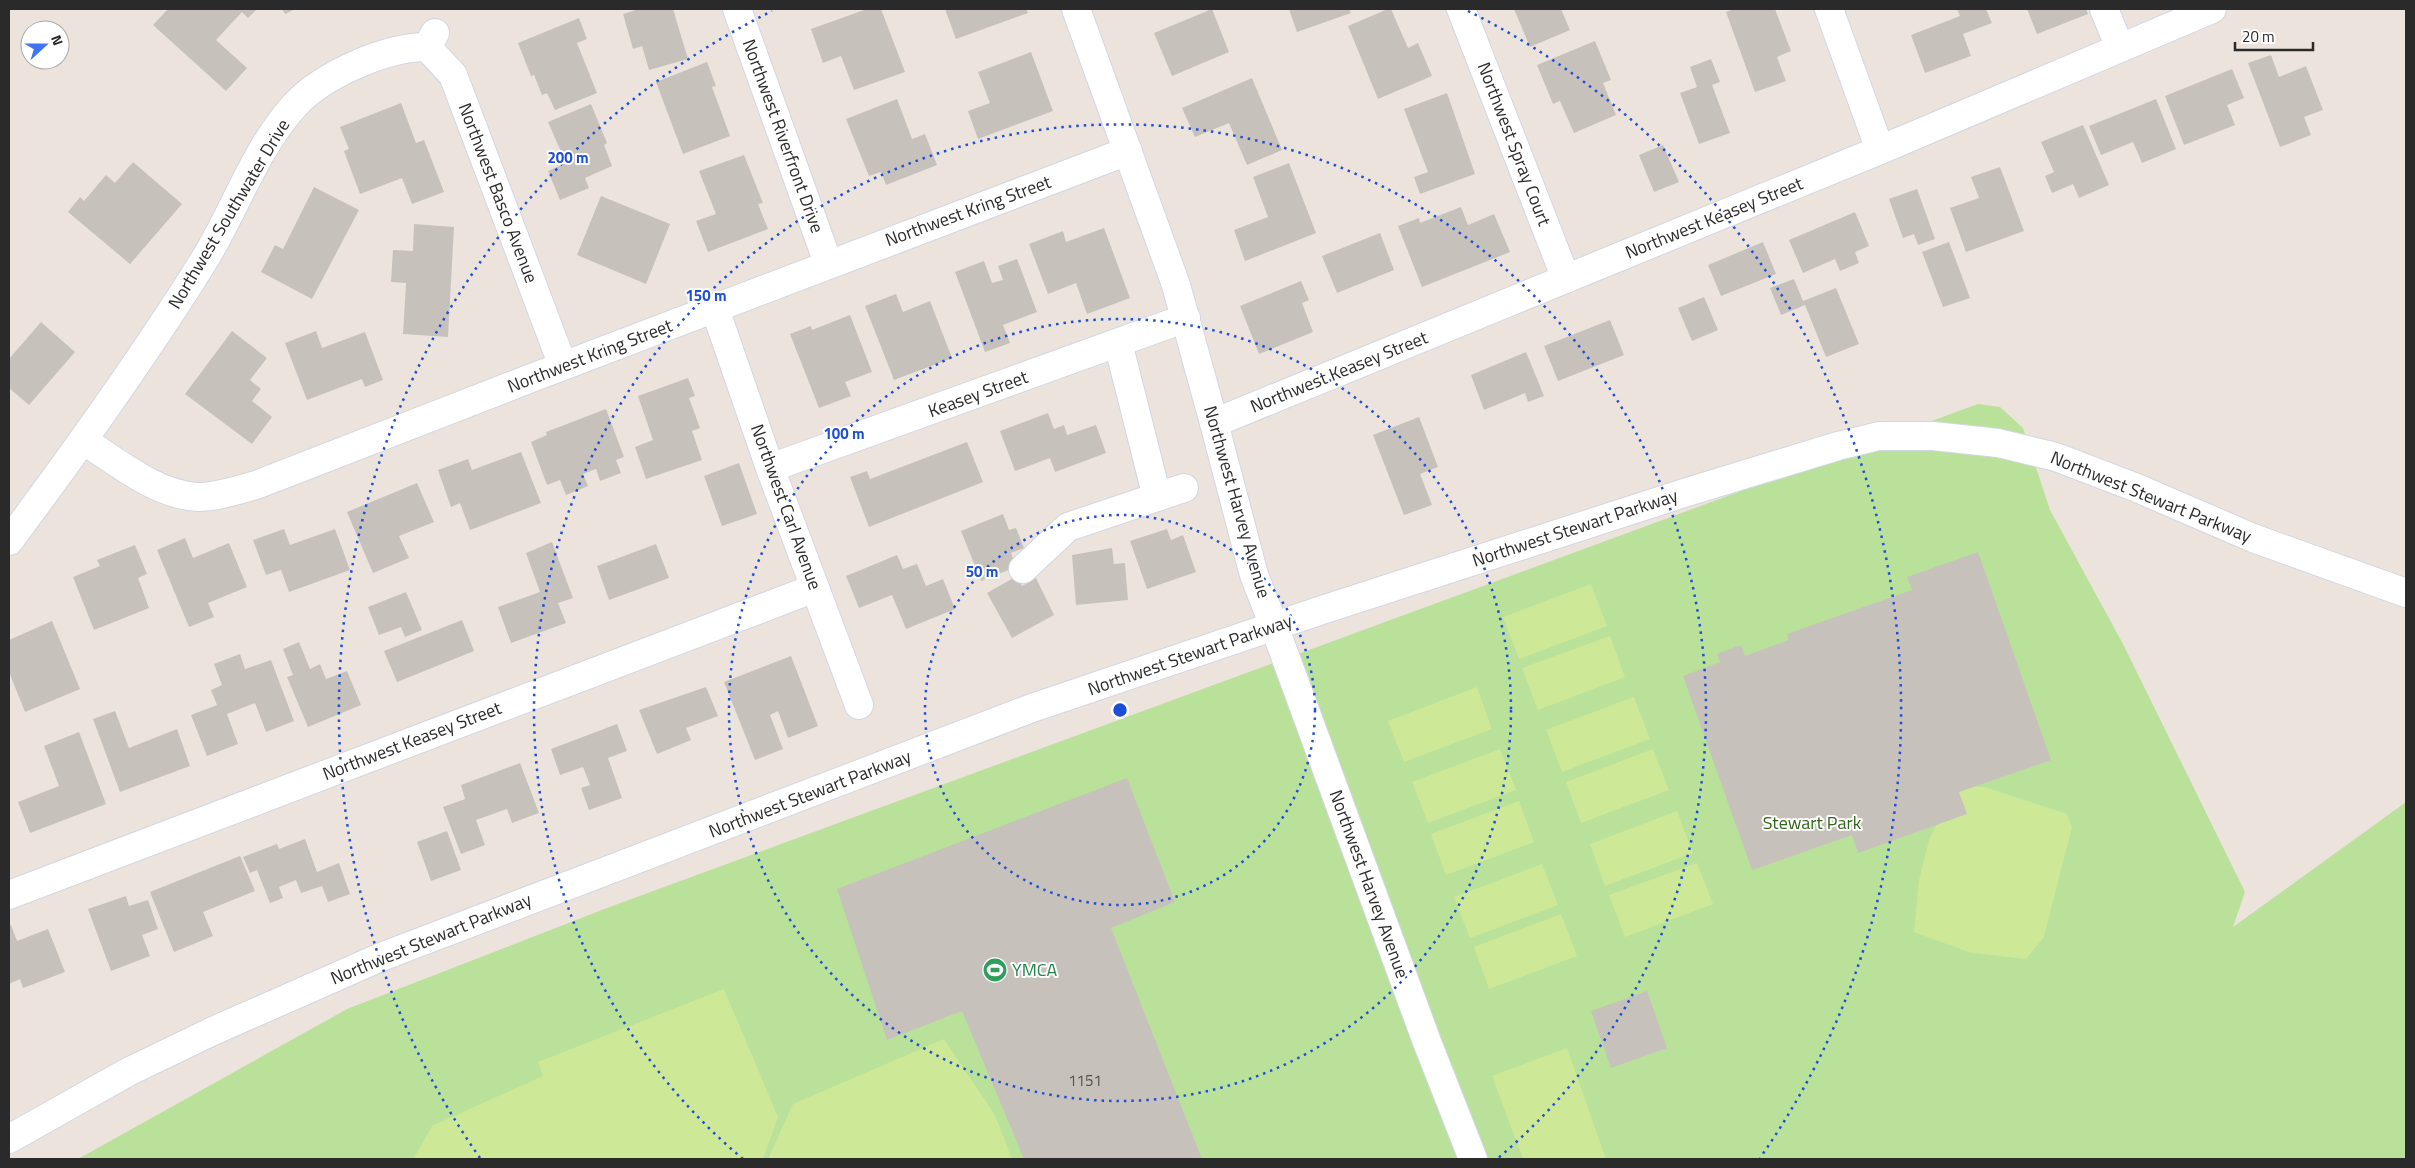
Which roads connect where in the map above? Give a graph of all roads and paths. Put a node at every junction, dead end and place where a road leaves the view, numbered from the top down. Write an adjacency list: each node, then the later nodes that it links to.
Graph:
1 (737, 9): 11 (street, Northwest Riverfront Drive)
2 (1076, 9): 10 (street, Northwest Harvey Avenue)
3 (1462, 9): 12 (street, Northwest Spray Court)
4 (1829, 9): 9 (street)
5 (2104, 9): 8 (street)
6 (2212, 9): 8 (street, Northwest Keasey Street)
7 (432, 39): 16 (street, Northwest Basco Avenue); 18 (street, Northwest Southwater Drive)
8 (2120, 48): 9 (street, Northwest Keasey Street)
9 (1880, 150): 12 (street, Northwest Keasey Street)
10 (1128, 151): 11 (street, Northwest Kring Street); 14 (street, Northwest Harvey Avenue)
11 (828, 263): 13 (street, Northwest Kring Street)
12 (1566, 279): 17 (street, Northwest Keasey Street)
13 (715, 309): 16 (street, Northwest Kring Street); 19 (street, Northwest Carl Avenue)
14 (1186, 318): 15 (street, Keasey Street); 17 (street, Northwest Harvey Avenue)
15 (1118, 344): 19 (street, Keasey Street); 21 (street)
16 (563, 366): 18 (street, Northwest Kring Street)
17 (1214, 423): 26 (street, Northwest Harvey Avenue)
18 (84, 441): 22 (street, Northwest Southwater Drive)
19 (770, 468): 24 (street, Northwest Carl Avenue)
20 (1184, 488): 21 (street)
21 (1157, 497): 23 (street)
22 (9, 541)
23 (1023, 569)
24 (815, 588): 27 (street, Northwest Carl Avenue); 28 (street, Northwest Keasey Street)
25 (2406, 593): 26 (street, Northwest Stewart Parkway)
26 (1274, 626): 29 (street, Northwest Stewart Parkway); 30 (street, Northwest Harvey Avenue)
27 (860, 704)
28 (9, 895)
29 (9, 1139)
30 (1473, 1159)

